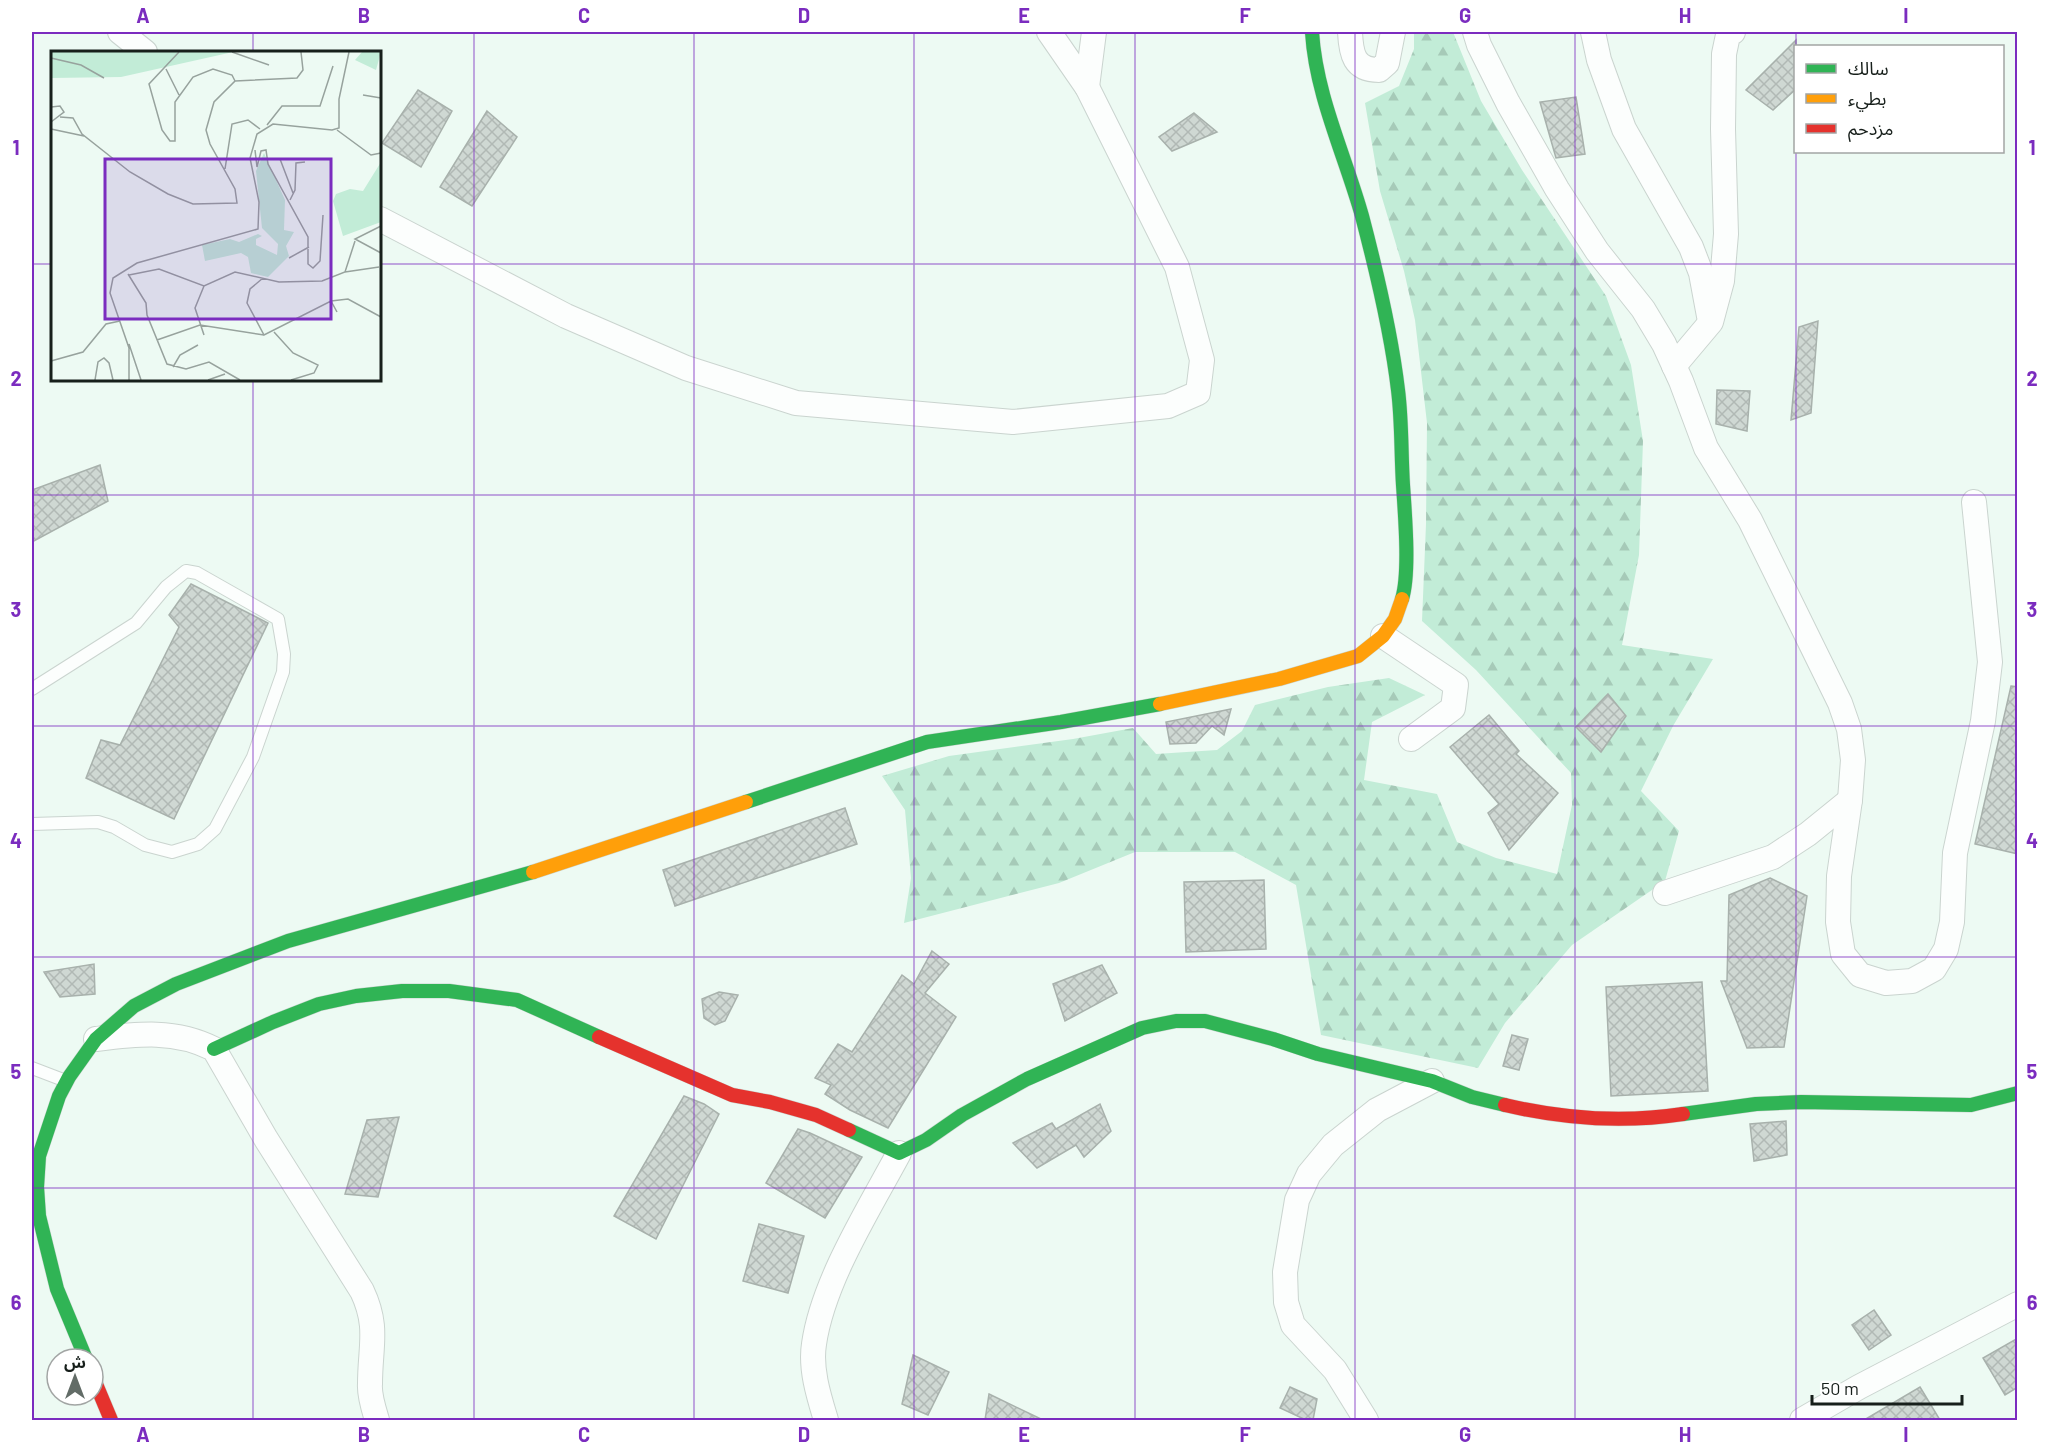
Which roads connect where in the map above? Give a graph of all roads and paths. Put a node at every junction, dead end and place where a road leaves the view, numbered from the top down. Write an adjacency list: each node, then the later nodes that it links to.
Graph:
1 (120, 32): 10 (street)
2 (1049, 32): 11 (street)
3 (1094, 32): 11 (street)
4 (1312, 32): 16 (main road)
5 (1350, 32): 6 (street)
6 (1393, 32)
7 (1475, 32): 14 (street)
8 (1593, 32): 13 (street)
9 (1733, 32): 13 (street)
10 (144, 51)
11 (1088, 87): 12 (street)
12 (381, 220)
13 (1711, 322): 14 (street)
14 (1674, 366): 19 (street)
15 (1974, 502): 19 (street)
16 (1383, 636): 18 (street); 22 (main road)
17 (32, 689): 20 (lane)
18 (1411, 739)
19 (1850, 800): 21 (street)
20 (32, 824)
21 (1665, 893)
22 (96, 1039): 23 (street); 25 (main road)
23 (214, 1049): 28 (main road); 33 (street)
24 (32, 1068): 25 (lane)
25 (67, 1081): 30 (main road)
26 (1432, 1081): 27 (main road); 28 (main road); 35 (street)
27 (2018, 1094)
28 (899, 1153): 34 (street)
29 (2018, 1304): 36 (street)
30 (81, 1347)
31 (105, 1406): 32 (main road)
32 (111, 1420)
33 (377, 1420)
34 (826, 1420)
35 (1366, 1420)
36 (1802, 1420)

